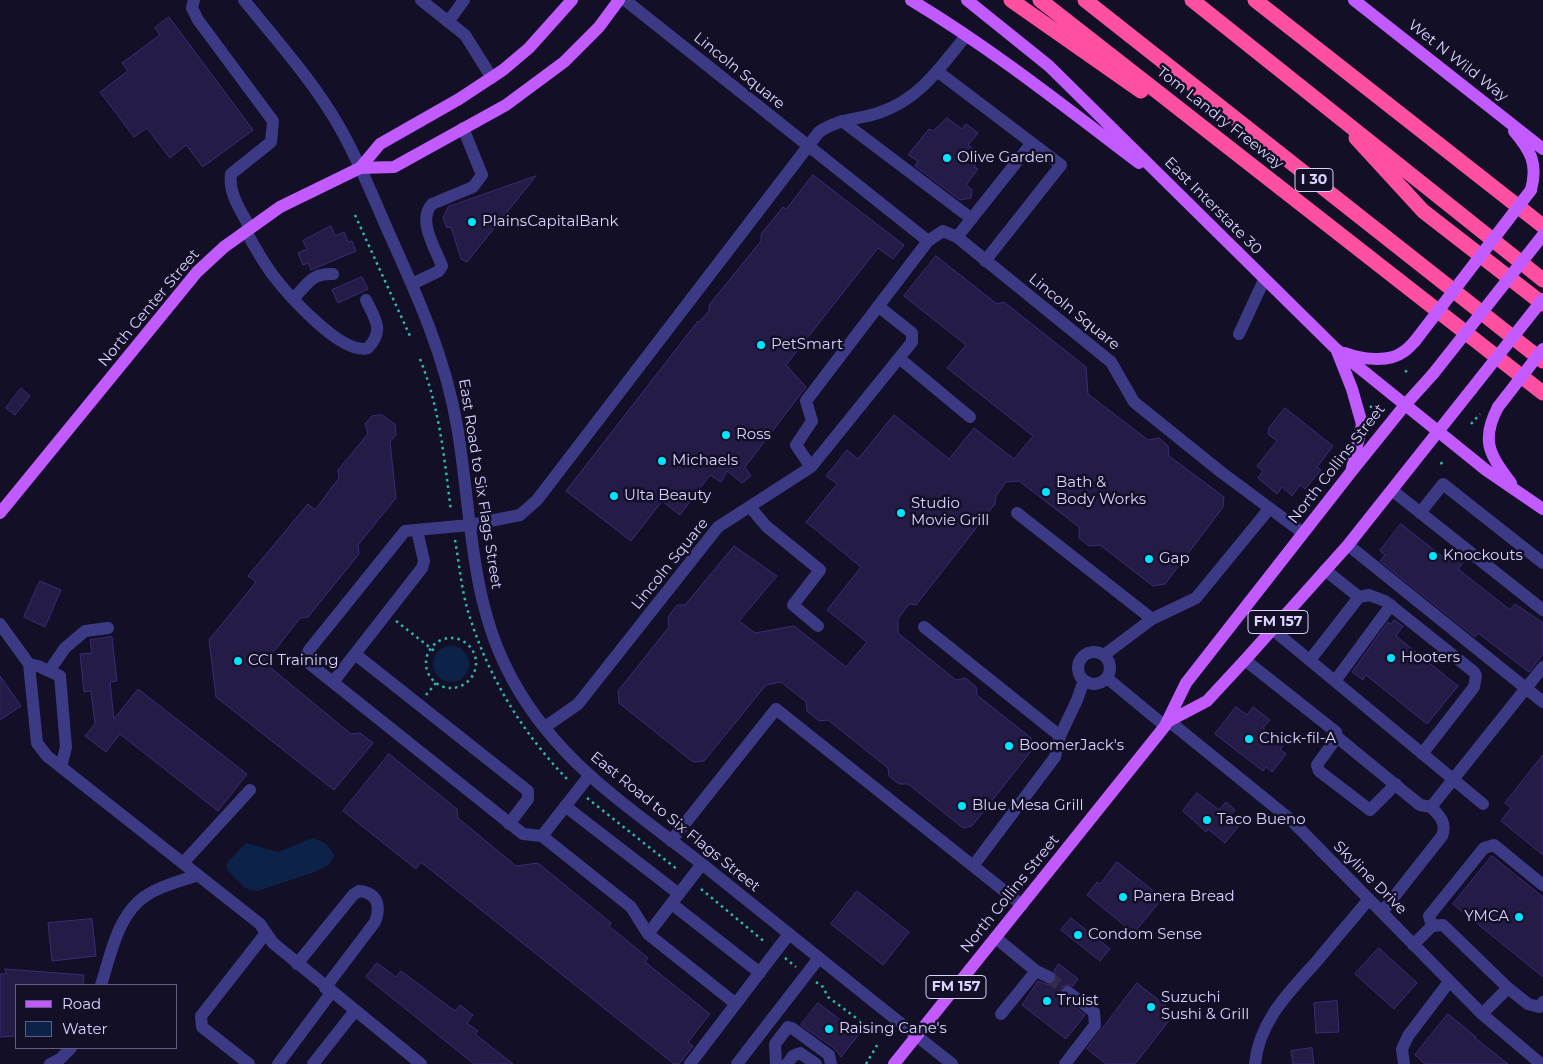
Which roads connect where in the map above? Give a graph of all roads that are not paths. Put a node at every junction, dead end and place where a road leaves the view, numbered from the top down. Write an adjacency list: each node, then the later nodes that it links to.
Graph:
1 (194, 0): 32 (street)
2 (244, 0): 27 (street, East Road to Six Flags Street)
3 (421, 0): 16 (street)
4 (464, 0): 16 (street)
5 (572, 0): 19 (main road, North Center Street)
6 (619, 0): 23 (main road, North Center Street)
7 (625, 0): 25 (street, Lincoln Square)
8 (910, 0): 17 (main road)
9 (967, 0): 28 (main road, East Interstate 30)
10 (1011, 0): 29 (highway)
11 (1040, 0): 29 (highway, Tom Landry Freeway / I 30)
12 (1086, 0): 50 (highway, I 30)
13 (1192, 0): 22 (highway)
14 (1255, 0): 31 (highway)
15 (1354, 0): 20 (main road, Wet N Wild Way)
16 (448, 22): 19 (street)
17 (966, 36): 18 (street); 28 (main road)
18 (937, 71): 21 (street); 24 (street)
19 (492, 78): 27 (main road, North Center Street)
20 (1500, 114): 26 (main road, Wet N Wild Way); 47 (main road, bridge)
21 (842, 121): 25 (street); 30 (street)
22 (1344, 121): 39 (highway); 44 (highway)
23 (463, 128): 27 (main road, North Center Street); 40 (street)
24 (1031, 144): 30 (street); 36 (street)
25 (808, 147): 35 (street, Lincoln Square); 65 (street)
26 (1543, 148)
27 (360, 168): 32 (main road, North Center Street); 40 (street, East Road to Six Flags Street)
28 (1176, 192): 38 (main road, East Interstate 30)
29 (1311, 210): 51 (highway, Tom Landry Freeway / I 30)
30 (972, 218): 34 (street)
31 (1543, 226)
32 (248, 230): 41 (street); 64 (main road, North Center Street)
33 (1543, 235): 52 (main road, North Collins Street / FM 157, bridge)
34 (957, 237): 35 (street); 36 (street, Lincoln Square)
35 (928, 241): 45 (street)
36 (985, 261): 60 (street, Lincoln Square)
37 (333, 274): 41 (street)
38 (1264, 280): 46 (street); 47 (main road, East Interstate 30)
39 (1543, 280)
40 (412, 284): 65 (street, East Road to Six Flags Street)
41 (293, 299): 43 (street)
42 (1543, 299): 54 (main road, North Collins Street / FM 157, bridge)
43 (366, 300)
44 (1543, 304)
45 (878, 306): 49 (street, Lincoln Square); 55 (street)
46 (1239, 334)
47 (1336, 349): 52 (main road, East Interstate 30); 56 (main road)
48 (1543, 350): 58 (main road, bridge)
49 (899, 358): 53 (street); 55 (street, Lincoln Square)
50 (1543, 361)
51 (1543, 393)
52 (1404, 405): 54 (main road, East Interstate 30); 56 (main road, North Collins Street / FM 157)
53 (970, 417)
54 (1438, 432): 57 (main road, North Collins Street / FM 157); 58 (main road, East Interstate 30)
55 (811, 467): 59 (street, Lincoln Square)
56 (1351, 472): 67 (main road, North Collins Street / FM 157)
57 (1393, 491): 62 (street); 68 (main road, North Collins Street / FM 157)
58 (1519, 493): 61 (main road, East Interstate 30)
59 (750, 507): 76 (street); 94 (street, Lincoln Square)
60 (1269, 509): 67 (street, Lincoln Square); 74 (street)
61 (1543, 509)
62 (1420, 512): 69 (street); 73 (street)
63 (1017, 513): 74 (street)
64 (0, 514)
65 (470, 525): 66 (street); 94 (street, East Road to Six Flags Street)
66 (417, 530): 80 (street); 90 (street)
67 (1303, 533): 93 (main road, North Collins Street / FM 157)
68 (1348, 545): 70 (main road, North Collins Street / FM 157); 91 (street)
69 (1543, 563)
70 (1326, 570): 71 (street); 79 (main road, North Collins Street / FM 157)
71 (1359, 596): 72 (street); 83 (street)
72 (1391, 605): 89 (street); 97 (street)
73 (1543, 610)
74 (1152, 619): 81 (street)
75 (0, 624): 84 (street)
76 (818, 626)
77 (924, 627): 95 (street)
78 (108, 628): 86 (street)
79 (1272, 629): 82 (main road, North Collins Street / FM 157); 83 (street)
80 (356, 654): 90 (street); 106 (street)
81 (1104, 654): 87 (street); 88 (street)
82 (1245, 660): 93 (main road, North Collins Street / FM 157); 96 (street)
83 (1310, 660): 89 (street)
84 (28, 664): 86 (street); 98 (street)
85 (1543, 667): 91 (street)
86 (49, 671): 98 (street)
87 (1107, 678): 88 (street); 93 (street, Skyline Drive)
88 (1084, 680): 95 (street)
89 (1335, 681): 97 (street)
90 (333, 682): 106 (street)
91 (1526, 688): 92 (street); 100 (street)
92 (1543, 702)
93 (1167, 724): 115 (street, Skyline Drive); 116 (main road, North Collins Street / FM 157)
94 (545, 727): 99 (street, East Road to Six Flags Street)
95 (1060, 736): 111 (street)
96 (1337, 736): 101 (street); 101 (street)
97 (1422, 754): 100 (street)
98 (61, 767): 109 (street)
99 (589, 776): 104 (street); 108 (street, East Road to Six Flags Street)
100 (1453, 779): 103 (street); 105 (street)
101 (1396, 784): 105 (street)
102 (250, 790): 109 (street)
103 (1483, 804)
104 (565, 806): 107 (street); 114 (street)
105 (1431, 807): 117 (street)
106 (509, 824): 107 (street)
107 (542, 836): 120 (street)
108 (671, 841): 110 (street, East Road to Six Flags Street); 111 (street)
109 (183, 863): 112 (street)
110 (702, 864): 114 (street); 121 (street, East Road to Six Flags Street)
111 (973, 866): 116 (street)
112 (198, 875): 119 (street); 130 (street)
113 (1543, 885): 118 (street)
114 (675, 899): 120 (street); 127 (street)
115 (1369, 899): 117 (street, Skyline Drive); 155 (street)
116 (1022, 905): 122 (main road, North Collins Street / FM 157)
117 (1382, 912): 123 (street, Skyline Drive)
118 (1432, 926): 123 (street); 131 (street)
119 (266, 933): 125 (street); 142 (street)
120 (648, 934): 135 (street)
121 (790, 934): 124 (street, East Road to Six Flags Street); 127 (street)
122 (996, 938): 126 (street); 139 (main road, North Collins Street / FM 157)
123 (1413, 945): 129 (street, Skyline Drive)
124 (818, 958): 139 (street, East Road to Six Flags Street); 147 (street)
125 (297, 964): 132 (street); 132 (street)
126 (1036, 971): 128 (street); 137 (street)
127 (760, 973): 135 (street)
128 (1049, 977)
129 (1449, 982): 138 (street, Skyline Drive); 156 (street)
130 (101, 984)
131 (1508, 988): 134 (street); 138 (street)
132 (328, 990): 136 (street); 143 (street)
133 (1068, 992): 154 (street)
134 (1543, 1002)
135 (736, 1004): 146 (street)
136 (354, 1012): 144 (street); 145 (street)
137 (1001, 1014)
138 (1482, 1014): 157 (street, Skyline Drive)
139 (916, 1036): 152 (main road, North Collins Street / FM 157); 153 (street, East Road to Six Flags Street)
140 (70, 1049): 141 (street)
141 (50, 1064)
142 (249, 1064)
143 (278, 1064)
144 (313, 1064)
145 (421, 1064)
146 (690, 1064)
147 (737, 1064)
148 (776, 1064): 151 (street)
149 (787, 1064): 150 (street)
150 (816, 1064)
151 (831, 1064)
152 (894, 1064)
153 (952, 1064)
154 (1065, 1064)
155 (1255, 1064)
156 (1404, 1064)
157 (1541, 1064)

